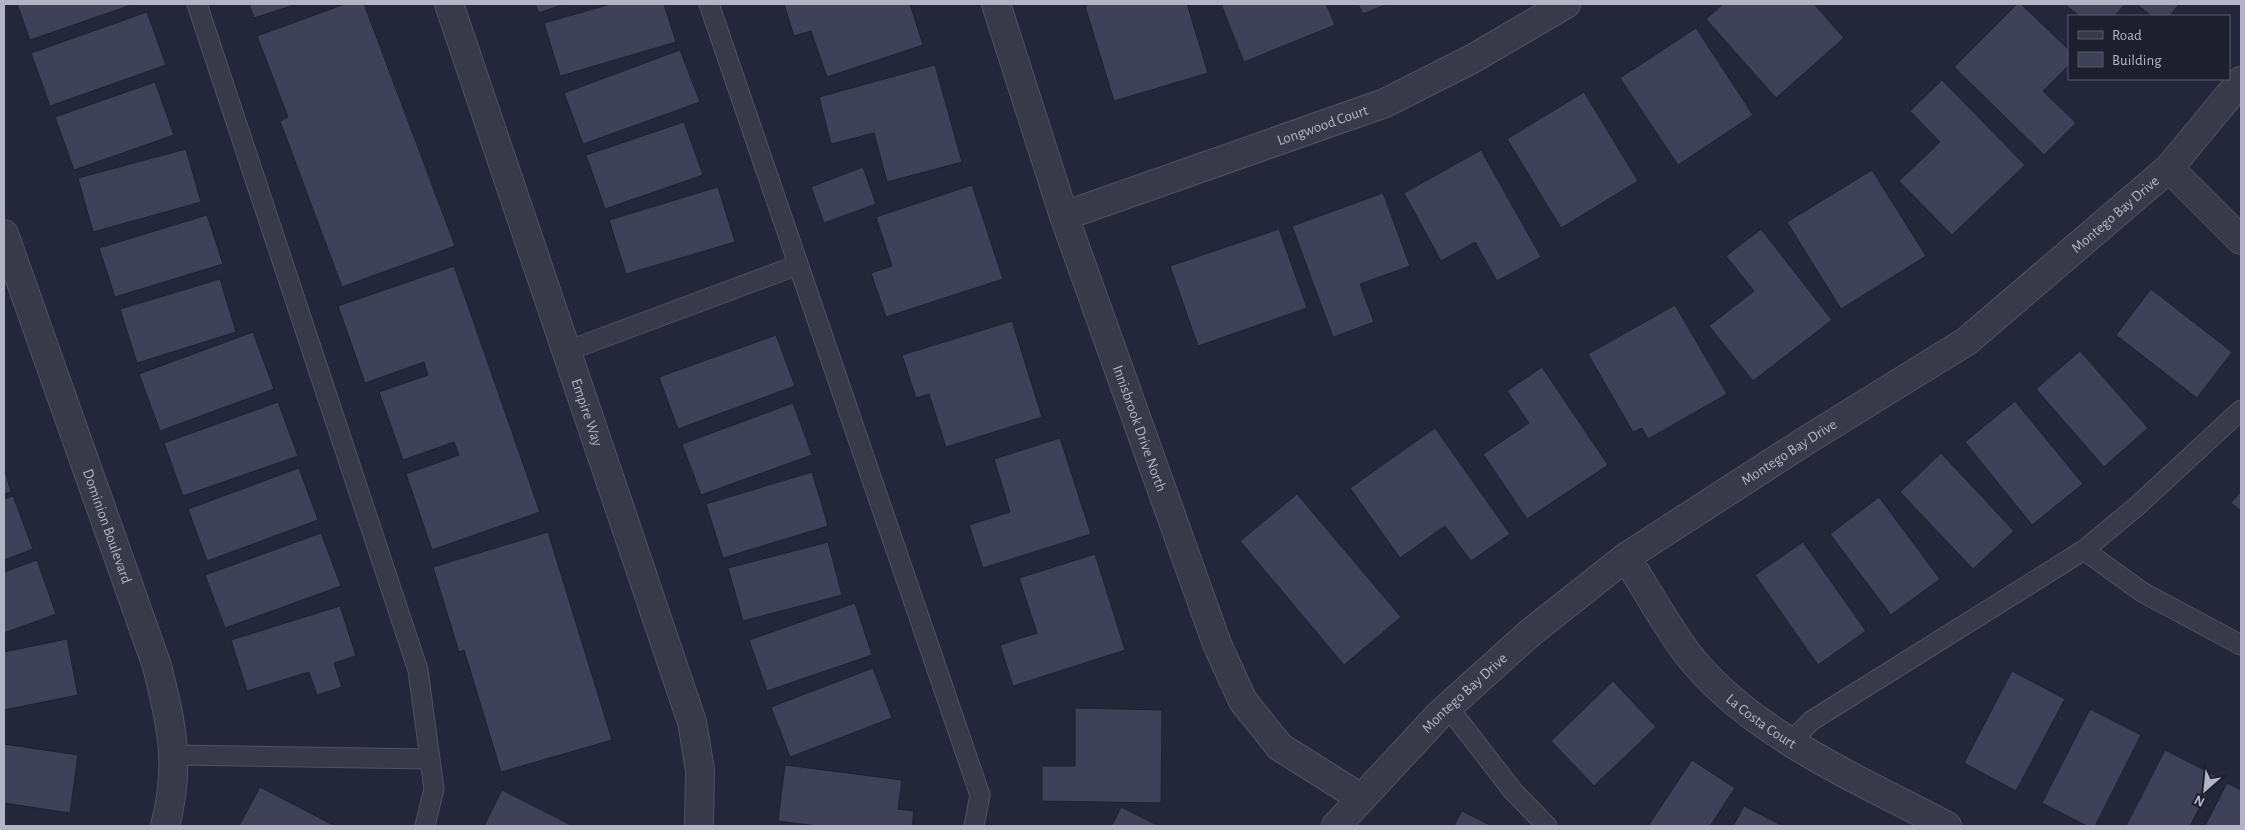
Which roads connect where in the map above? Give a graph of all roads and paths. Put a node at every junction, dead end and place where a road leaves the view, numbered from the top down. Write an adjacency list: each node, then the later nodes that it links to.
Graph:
1 (197, 4): 20 (lane)
2 (449, 4): 12 (street, Empire Way)
3 (710, 4): 11 (lane)
4 (996, 4): 8 (street, Innisbrook Drive North)
5 (1566, 4): 8 (street, Longwood Court)
6 (2241, 81): 7 (street, Montego Bay Drive)
7 (2169, 168): 10 (street); 15 (street, Montego Bay Drive)
8 (1064, 216): 21 (street, Innisbrook Drive North)
9 (4, 234): 19 (street, Dominion Boulevard)
10 (2241, 240)
11 (798, 265): 12 (lane); 25 (lane)
12 (567, 351): 24 (street, Empire Way)
13 (2241, 410): 14 (lane)
14 (2084, 550): 16 (lane); 18 (lane)
15 (1626, 558): 17 (street, Montego Bay Drive); 18 (street, La Costa Court)
16 (2241, 645)
17 (1448, 707): 21 (street, Montego Bay Drive); 27 (lane)
18 (1790, 743): 28 (street, La Costa Court)
19 (174, 755): 20 (lane); 22 (street, Dominion Boulevard)
20 (430, 759): 23 (lane)
21 (1361, 798): 26 (street, Montego Bay Drive)
22 (165, 826)
23 (424, 826)
24 (699, 826)
25 (974, 826)
26 (1336, 826)
27 (1548, 826)
28 (1947, 826)

